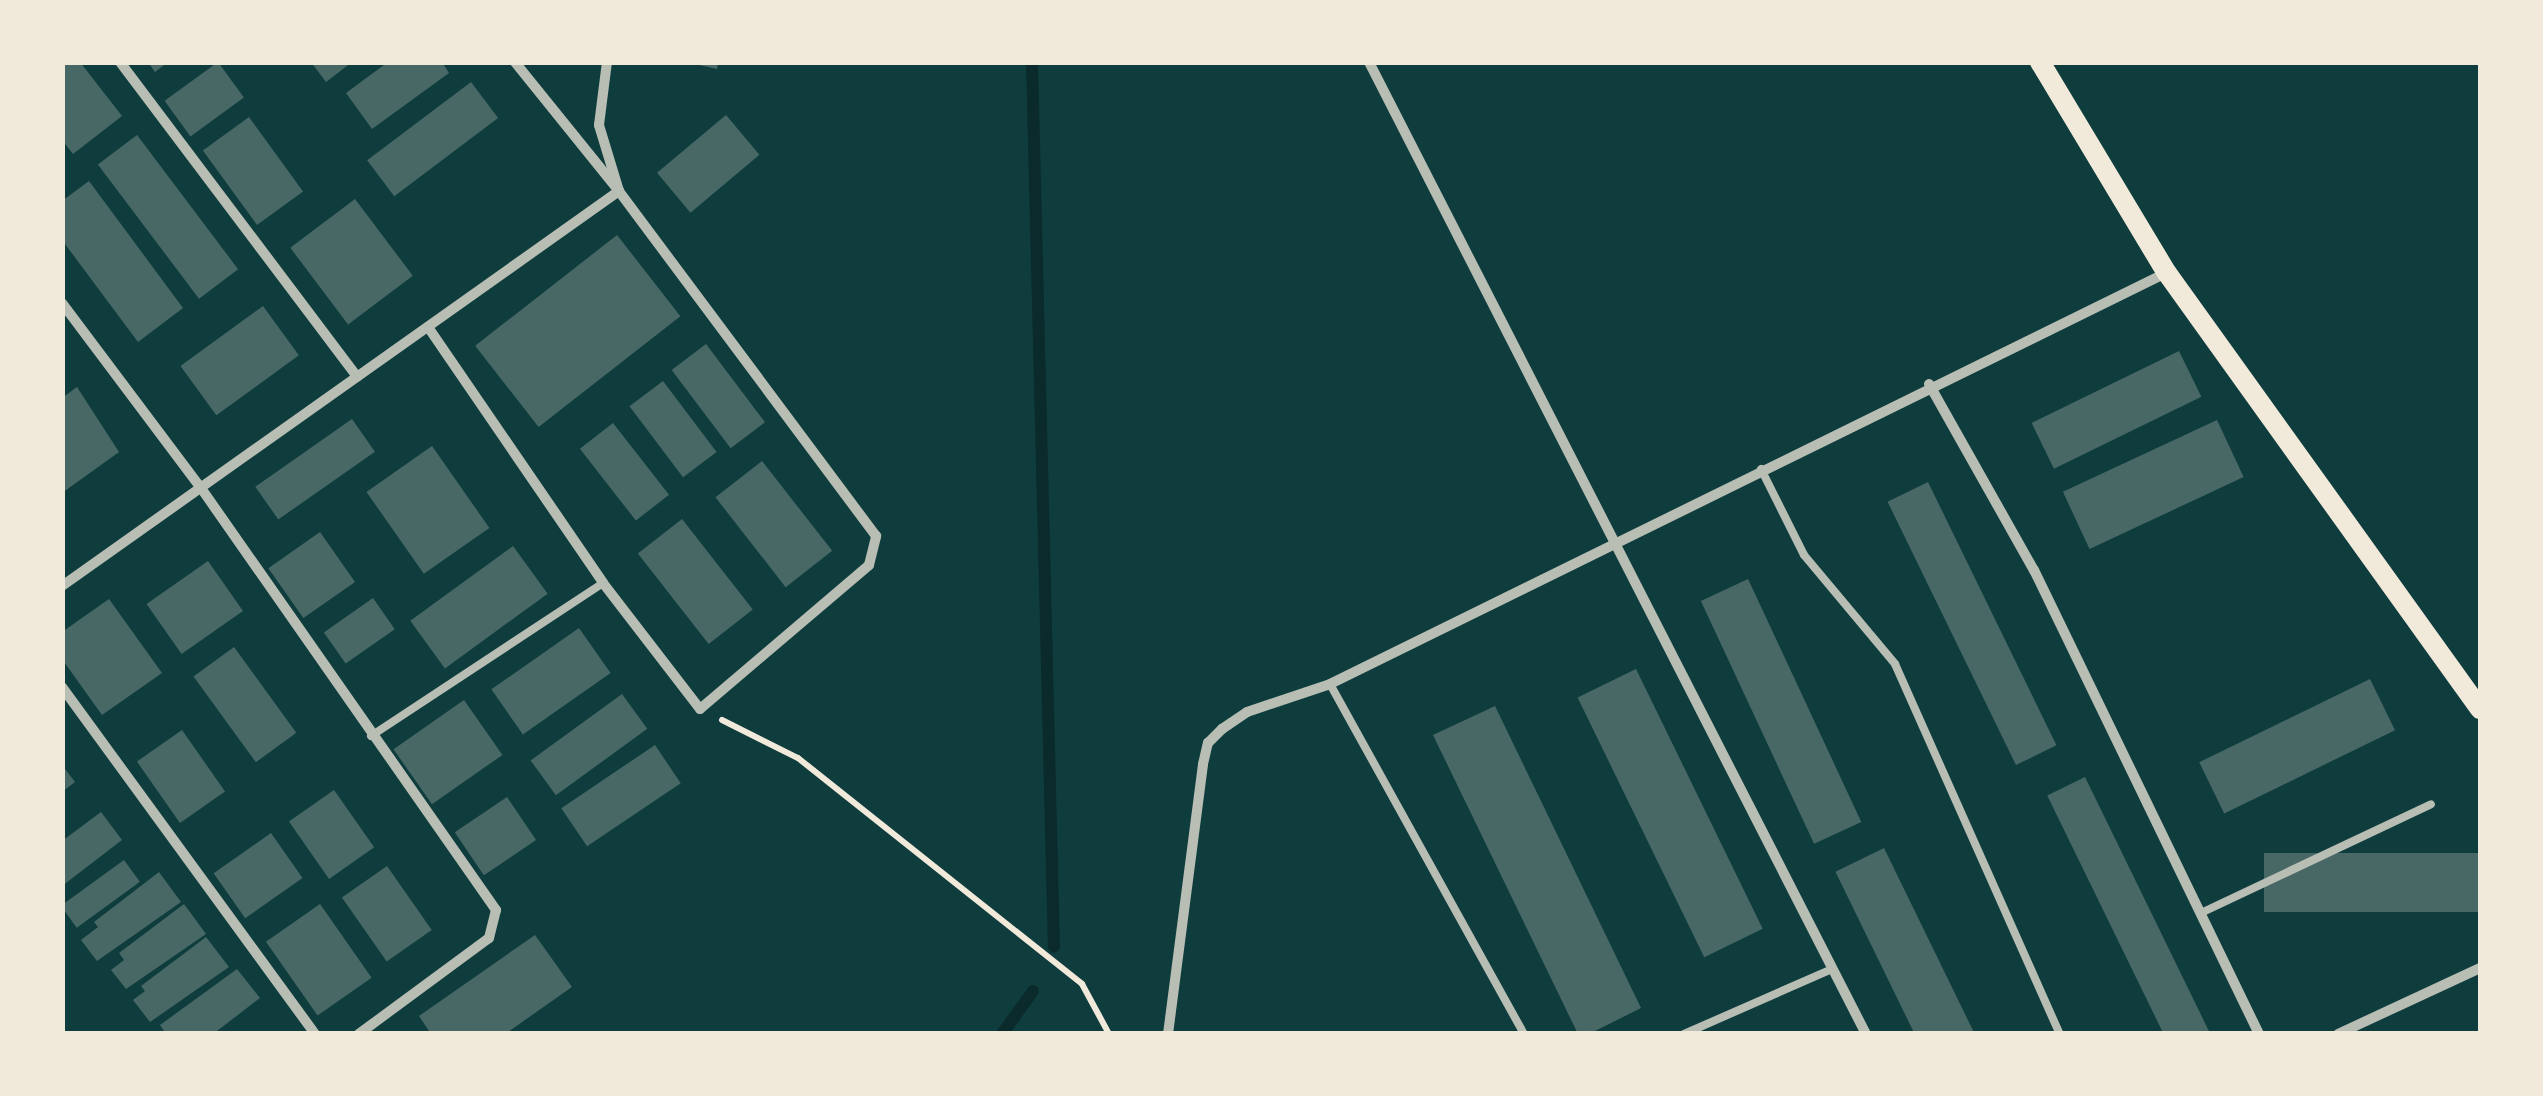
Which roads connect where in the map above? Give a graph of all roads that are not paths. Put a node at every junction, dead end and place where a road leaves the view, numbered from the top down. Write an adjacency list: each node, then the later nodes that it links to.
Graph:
1 (120, 62): 10 (street)
2 (514, 62): 6 (street)
3 (608, 62): 6 (street)
4 (1368, 62): 14 (street)
5 (2040, 62): 7 (main road)
6 (619, 191): 9 (street); 15 (street)
7 (2168, 272): 11 (street); 19 (main road)
8 (62, 303): 13 (street)
9 (428, 327): 10 (street); 15 (street)
10 (357, 377): 13 (street)
11 (1929, 384): 12 (street); 22 (street)
12 (1762, 469): 14 (street); 31 (lane)
13 (201, 488): 16 (street); 20 (street)
14 (1614, 541): 17 (street); 24 (street)
15 (603, 583): 20 (lane)
16 (62, 586)
17 (1330, 684): 27 (street); 28 (lane)
18 (62, 688): 25 (street)
19 (2480, 709)
20 (371, 736): 26 (street)
21 (2431, 804): 22 (lane)
22 (2203, 912): 32 (street)
23 (2480, 968): 33 (street)
24 (1832, 969): 29 (lane); 30 (street)
25 (315, 1034)
26 (359, 1034)
27 (1168, 1034)
28 (1524, 1034)
29 (1684, 1034)
30 (1866, 1034)
31 (2060, 1034)
32 (2259, 1034)
33 (2338, 1034)

